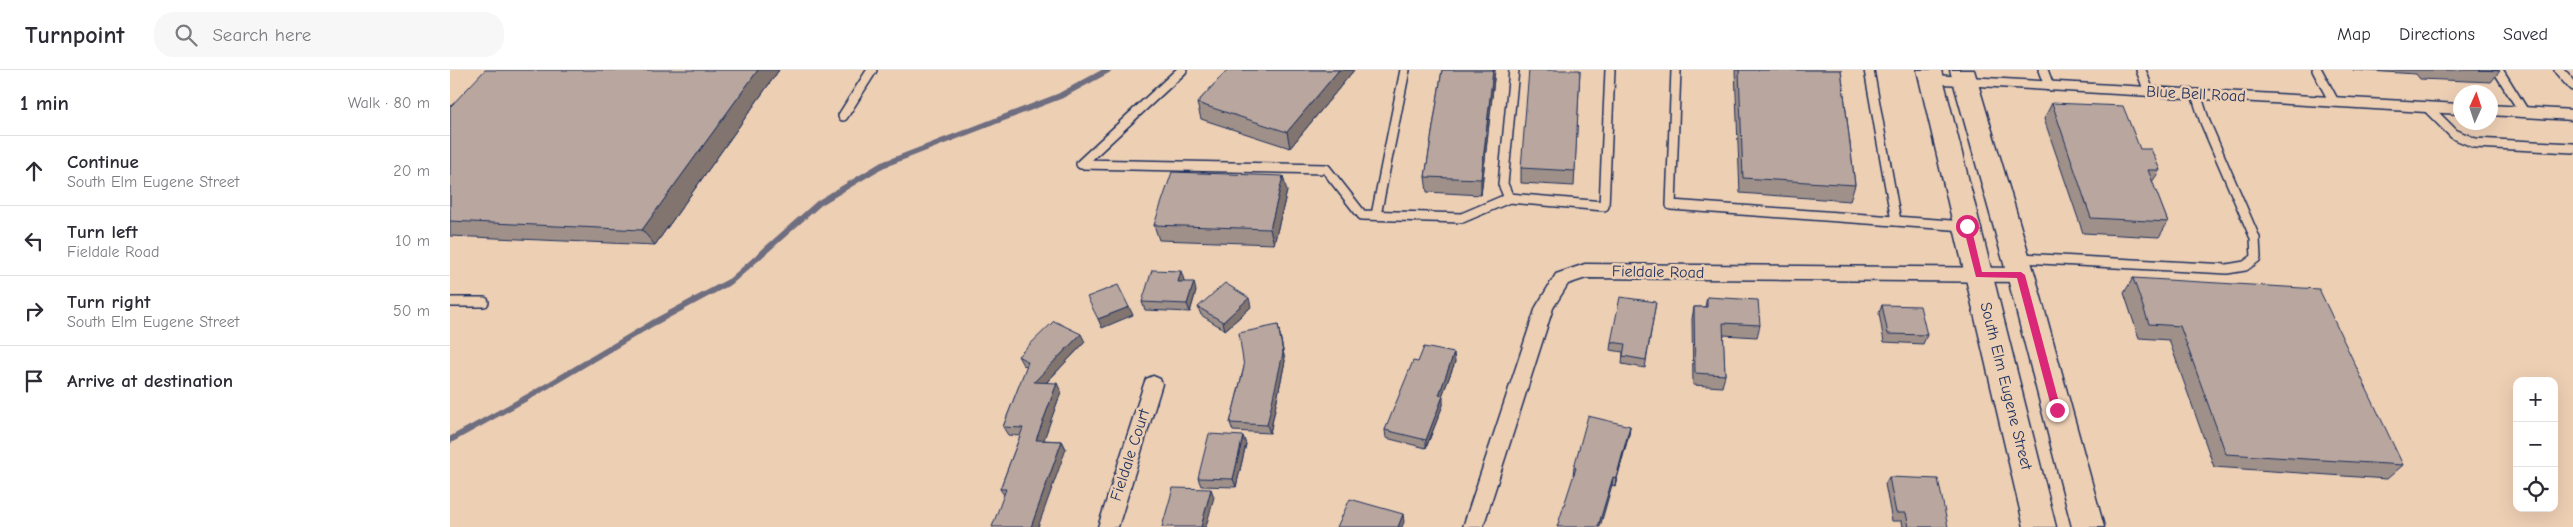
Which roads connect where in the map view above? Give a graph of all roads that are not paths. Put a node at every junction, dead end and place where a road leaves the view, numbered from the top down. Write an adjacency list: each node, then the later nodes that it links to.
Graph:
1 (872, 70): 25 (lane)
2 (1182, 70): 28 (lane)
3 (1405, 70): 28 (lane)
4 (1514, 70): 27 (lane)
5 (1610, 70): 27 (lane)
6 (1676, 70): 29 (lane)
7 (1869, 70): 29 (lane)
8 (2043, 70): 15 (lane)
9 (2141, 70): 17 (lane)
10 (2317, 70): 19 (lane)
11 (2498, 70): 23 (lane)
12 (2559, 70): 16 (lane)
13 (1930, 75): 14 (street, Blue Bell Road); 30 (main road, South Elm Eugene Street)
14 (1964, 76): 15 (street, Blue Bell Road); 31 (main road)
15 (2049, 86): 17 (street, Blue Bell Road)
16 (2573, 86)
17 (2149, 92): 18 (street, Blue Bell Road)
18 (2196, 94): 19 (street, Blue Bell Road); 31 (lane)
19 (2334, 102): 20 (street, Blue Bell Road)
20 (2428, 107): 21 (street, Blue Bell Road); 26 (lane)
21 (2453, 109)
22 (2498, 110): 23 (street)
23 (2524, 112): 24 (street)
24 (2573, 115)
25 (843, 116)
26 (2573, 148)
27 (1509, 198): 28 (lane)
28 (1376, 215)
29 (1896, 221): 30 (lane)
30 (1967, 226): 32 (main road, South Elm Eugene Street)
31 (2018, 266): 32 (street, Fieldale Road); 39 (main road)
32 (1979, 275): 37 (street, Fieldale Road); 38 (main road, South Elm Eugene Street)
33 (450, 302): 34 (lane)
34 (484, 302)
35 (1153, 384): 36 (street, Fieldale Court)
36 (1108, 527)
37 (1473, 527)
38 (2040, 527)
39 (2088, 527)

